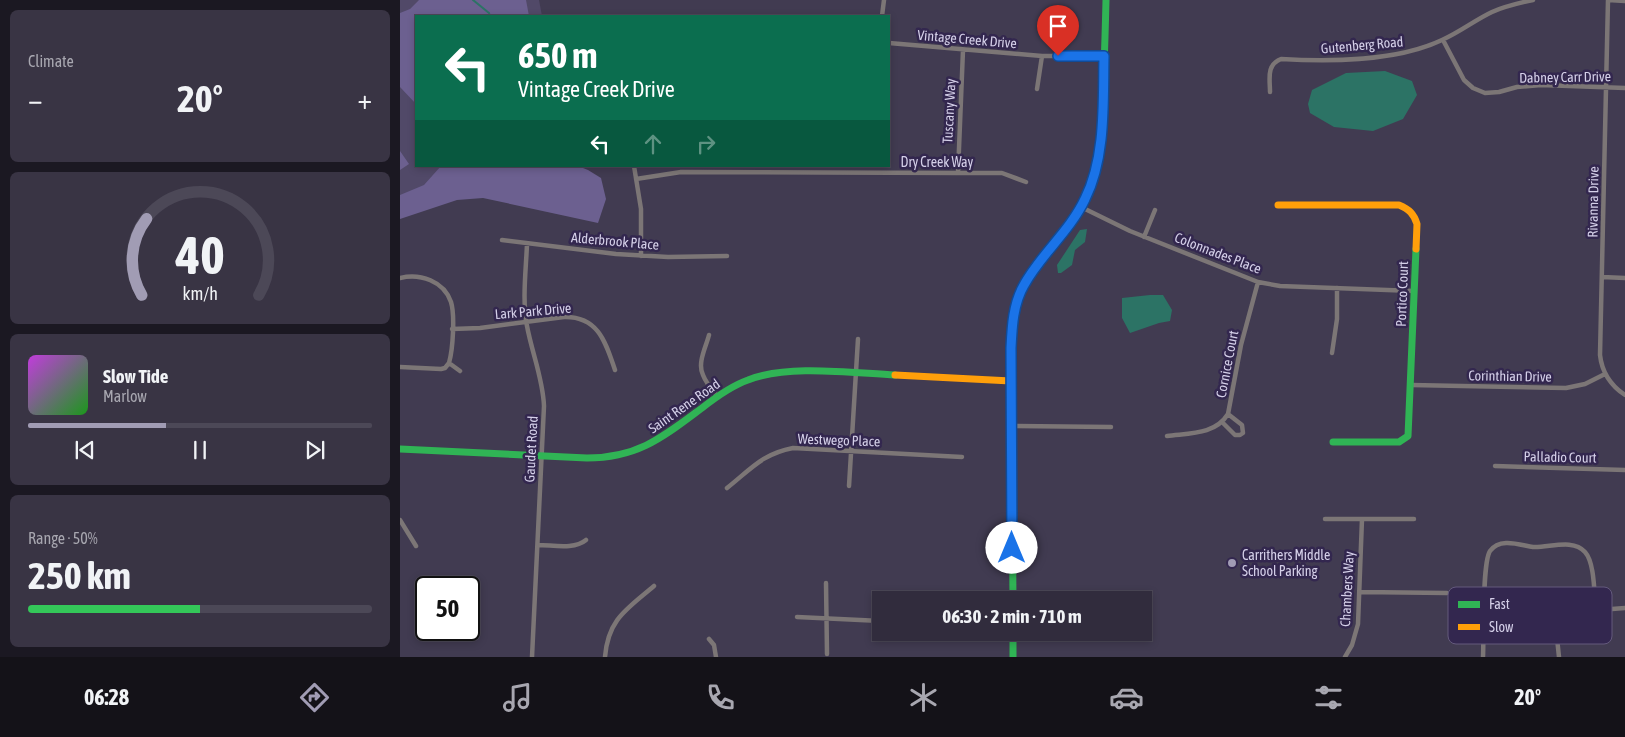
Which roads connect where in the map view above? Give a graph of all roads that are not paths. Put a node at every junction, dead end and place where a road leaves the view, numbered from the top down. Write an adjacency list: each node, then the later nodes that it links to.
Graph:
1 (884, 0): 6 (street)
2 (1106, 0): 11 (street)
3 (1532, 0): 7 (street, Gutenberg Road)
4 (1608, 0): 5 (street); 12 (street, Rivanna Drive)
5 (1625, 1)
6 (882, 15)
7 (1443, 40): 12 (street, Dabney Carr Drive); 15 (street, Gutenberg Road)
8 (890, 43): 9 (street, Vintage Creek Drive)
9 (963, 50): 10 (street, Vintage Creek Drive); 17 (street, Tuscany Way)
10 (1042, 56): 11 (street, Vintage Creek Drive); 14 (street)
11 (1104, 56): 21 (street)
12 (1607, 87): 13 (street, Dabney Carr Drive); 28 (street, Rivanna Drive)
13 (1625, 88)
14 (1037, 89)
15 (1270, 92)
16 (634, 167): 18 (street)
17 (958, 173): 18 (street, Dry Creek Way); 19 (street, Dry Creek Way)
18 (636, 179): 26 (street)
19 (1026, 182)
20 (1278, 205): 33 (street, Portico Court)
21 (1081, 207): 23 (street, Colonnades Place); 45 (street)
22 (1155, 210): 23 (street)
23 (1144, 237): 31 (street, Colonnades Place)
24 (502, 240): 25 (street, Alderbrook Place)
25 (526, 244): 26 (street, Alderbrook Place); 34 (street, Gaudet Road)
26 (641, 256): 27 (street, Alderbrook Place)
27 (727, 256)
28 (1602, 277): 30 (street); 44 (street, Rivanna Drive)
29 (400, 278): 35 (street)
30 (1625, 278)
31 (1258, 282): 32 (street, Colonnades Place); 49 (street, Cornice Court)
32 (1337, 288): 33 (street, Colonnades Place); 38 (street)
33 (1414, 291): 46 (street, Portico Court)
34 (526, 322): 35 (street, Lark Park Drive); 42 (street, Lark Park Drive); 57 (street, Gaudet Road)
35 (452, 329): 39 (street)
36 (708, 335): 48 (street)
37 (858, 339): 43 (street)
38 (1332, 353)
39 (449, 363): 40 (street); 41 (street)
40 (400, 367)
41 (460, 370)
42 (615, 370)
43 (855, 374): 45 (street, Saint Rene Road); 48 (street, Saint Rene Road); 56 (street)
44 (1605, 374): 46 (street, Corinthian Drive); 47 (street)
45 (1011, 381): 51 (street)
46 (1412, 385): 54 (street, Portico Court)
47 (1625, 394)
48 (717, 396): 57 (street, Saint Rene Road)
49 (1228, 414): 50 (street, Cornice Court); 50 (street)
50 (1222, 422): 53 (street, Cornice Court)
51 (1012, 426): 52 (street); 74 (street)
52 (1111, 427)
53 (1167, 436)
54 (1333, 442)
55 (400, 449): 57 (street, Saint Rene Road)
56 (851, 451): 58 (street, Westwego Place); 61 (street); 62 (street, Westwego Place)
57 (542, 455): 68 (street, Gaudet Road)
58 (962, 456)
59 (1495, 466): 60 (street, Palladio Court)
60 (1625, 470)
61 (849, 486)
62 (727, 488)
63 (1325, 519): 64 (street)
64 (1362, 519): 65 (street); 75 (street, Chambers Way)
65 (1414, 519)
66 (400, 520): 69 (street)
67 (586, 540): 68 (street)
68 (538, 545): 87 (street, Gaudet Road)
69 (416, 546)
70 (826, 583): 80 (street)
71 (654, 586): 88 (street)
72 (1485, 587): 73 (street)
73 (1593, 587)
74 (1013, 591)
75 (1360, 592): 76 (street); 91 (street, Chambers Way)
76 (1447, 593)
77 (1612, 608): 78 (street)
78 (1625, 608)
79 (797, 617): 80 (street)
80 (827, 619): 81 (street); 86 (street)
81 (872, 621)
82 (709, 639): 89 (street)
83 (1013, 641): 90 (street)
84 (1484, 644): 92 (street)
85 (1558, 644): 93 (street)
86 (827, 654)
87 (532, 657)
88 (605, 657)
89 (716, 657)
90 (1014, 657)
91 (1345, 657)
92 (1483, 657)
93 (1559, 657)

